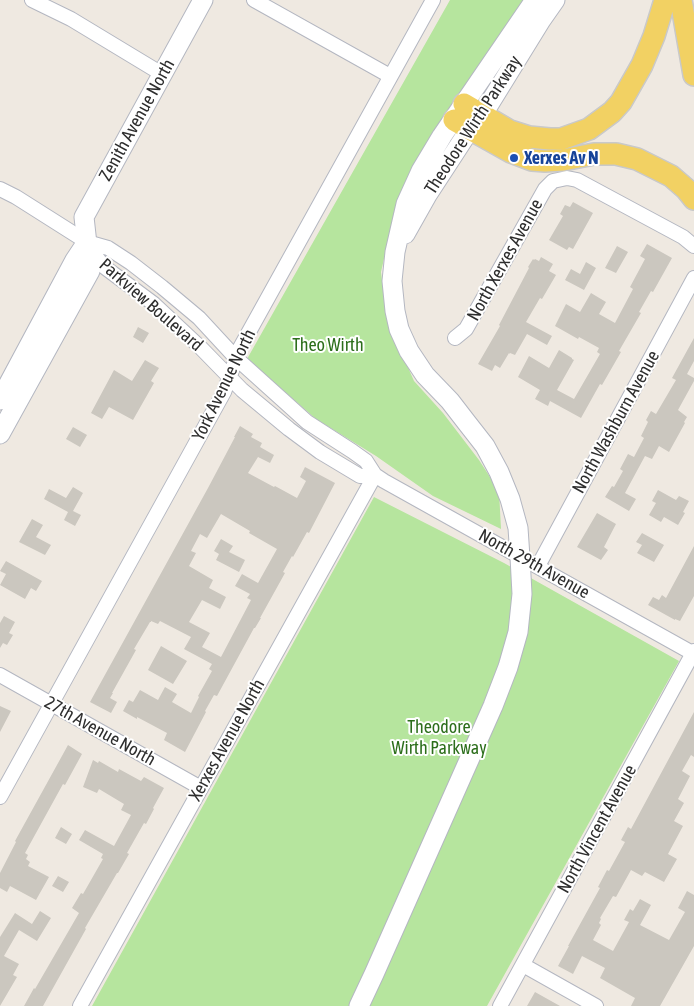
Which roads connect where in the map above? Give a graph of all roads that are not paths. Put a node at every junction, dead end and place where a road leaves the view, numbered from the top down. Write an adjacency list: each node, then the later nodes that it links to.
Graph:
1 (32, 0): 9 (street)
2 (203, 0): 9 (street, Zenith Avenue North)
3 (254, 0): 10 (street)
4 (434, 0): 10 (street, York Avenue North)
5 (535, 0): 12 (street, Theodore Wirth Parkway)
6 (555, 0): 12 (street, Theodore Wirth Parkway)
7 (665, 0): 12 (main road)
8 (681, 0): 11 (main road)
9 (162, 74): 15 (street, Zenith Avenue North)
10 (390, 76): 19 (street, York Avenue North)
11 (694, 76)
12 (468, 117): 14 (main road); 24 (street, Theodore Wirth Parkway)
13 (0, 189): 15 (street, Parkview Boulevard)
14 (694, 198)
15 (87, 242): 19 (street, Parkview Boulevard); 20 (street, Parkview Boulevard); 21 (street)
16 (694, 246): 18 (street, North Xerxes Avenue)
17 (694, 278): 25 (street, North Washburn Avenue)
18 (455, 338)
19 (236, 358): 20 (street, York Avenue North); 23 (street, Parkview Boulevard)
20 (230, 377): 23 (street, Parkview Boulevard); 28 (street, York Avenue North)
21 (4, 407): 22 (street)
22 (0, 434)
23 (375, 475): 24 (street, North 29th Avenue); 29 (street, Xerxes Avenue North)
24 (520, 557): 25 (street, North 29th Avenue); 33 (street, Theodore Wirth Parkway)
25 (538, 566): 26 (street, North 29th Avenue)
26 (694, 653): 31 (street, North Vincent Avenue)
27 (0, 675): 28 (street, 27th Avenue North)
28 (52, 704): 29 (street, 27th Avenue North); 30 (street, York Avenue North)
29 (201, 788): 32 (street, Xerxes Avenue North)
30 (0, 797)
31 (522, 965): 34 (street, North Vincent Avenue); 35 (street)
32 (80, 1006)
33 (359, 1006)
34 (500, 1006)
35 (596, 1006)

